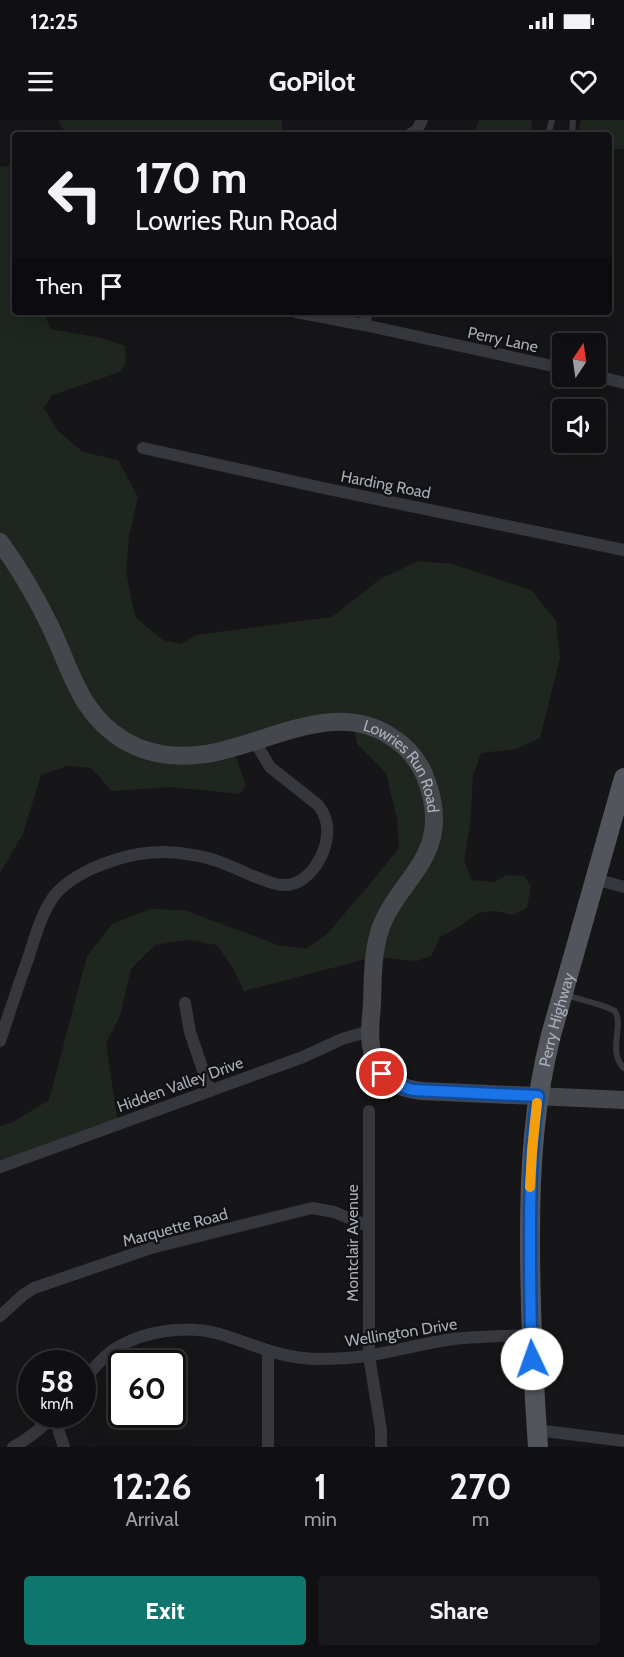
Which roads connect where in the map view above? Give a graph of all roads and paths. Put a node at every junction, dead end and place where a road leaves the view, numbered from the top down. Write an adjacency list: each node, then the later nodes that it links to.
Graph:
1 (312, 315): 3 (street, Perry Lane)
2 (366, 315): 3 (street)
3 (364, 325): 4 (street, Perry Lane)
4 (552, 366)
5 (606, 378): 6 (street)
6 (624, 383)
7 (143, 448): 9 (street, Harding Road)
8 (3, 546): 10 (street, Lowries Run Road)
9 (624, 550)
10 (255, 742): 16 (street, Lowries Run Road); 17 (street)
11 (624, 778): 12 (main road, Perry Highway)
12 (595, 879): 13 (street); 14 (main road, Perry Highway)
13 (624, 887)
14 (562, 994): 18 (lane); 20 (main road, Perry Highway)
15 (185, 1003): 19 (street)
16 (370, 1031): 19 (street, Hidden Valley Drive); 20 (street, Lowries Run Road)
17 (0, 1041)
18 (624, 1068)
19 (210, 1090): 23 (street, Hidden Valley Drive)
20 (538, 1096): 21 (street, Lowries Run Road); 26 (main road, Perry Highway)
21 (624, 1100)
22 (369, 1111): 24 (street, Montclair Avenue)
23 (0, 1167)
24 (368, 1226): 25 (street, Marquette Road); 28 (street, Montclair Avenue)
25 (0, 1316)
26 (531, 1335): 28 (street, Wellington Drive); 32 (main road, Perry Highway)
27 (268, 1352): 28 (street, Wellington Drive); 29 (street, Wellington Drive); 36 (street)
28 (369, 1356): 37 (street, Montclair Avenue)
29 (96, 1366)
30 (43, 1428): 34 (street)
31 (58, 1428): 35 (street)
32 (538, 1439): 33 (street)
33 (624, 1442)
34 (13, 1447)
35 (64, 1447)
36 (268, 1447)
37 (381, 1447)

